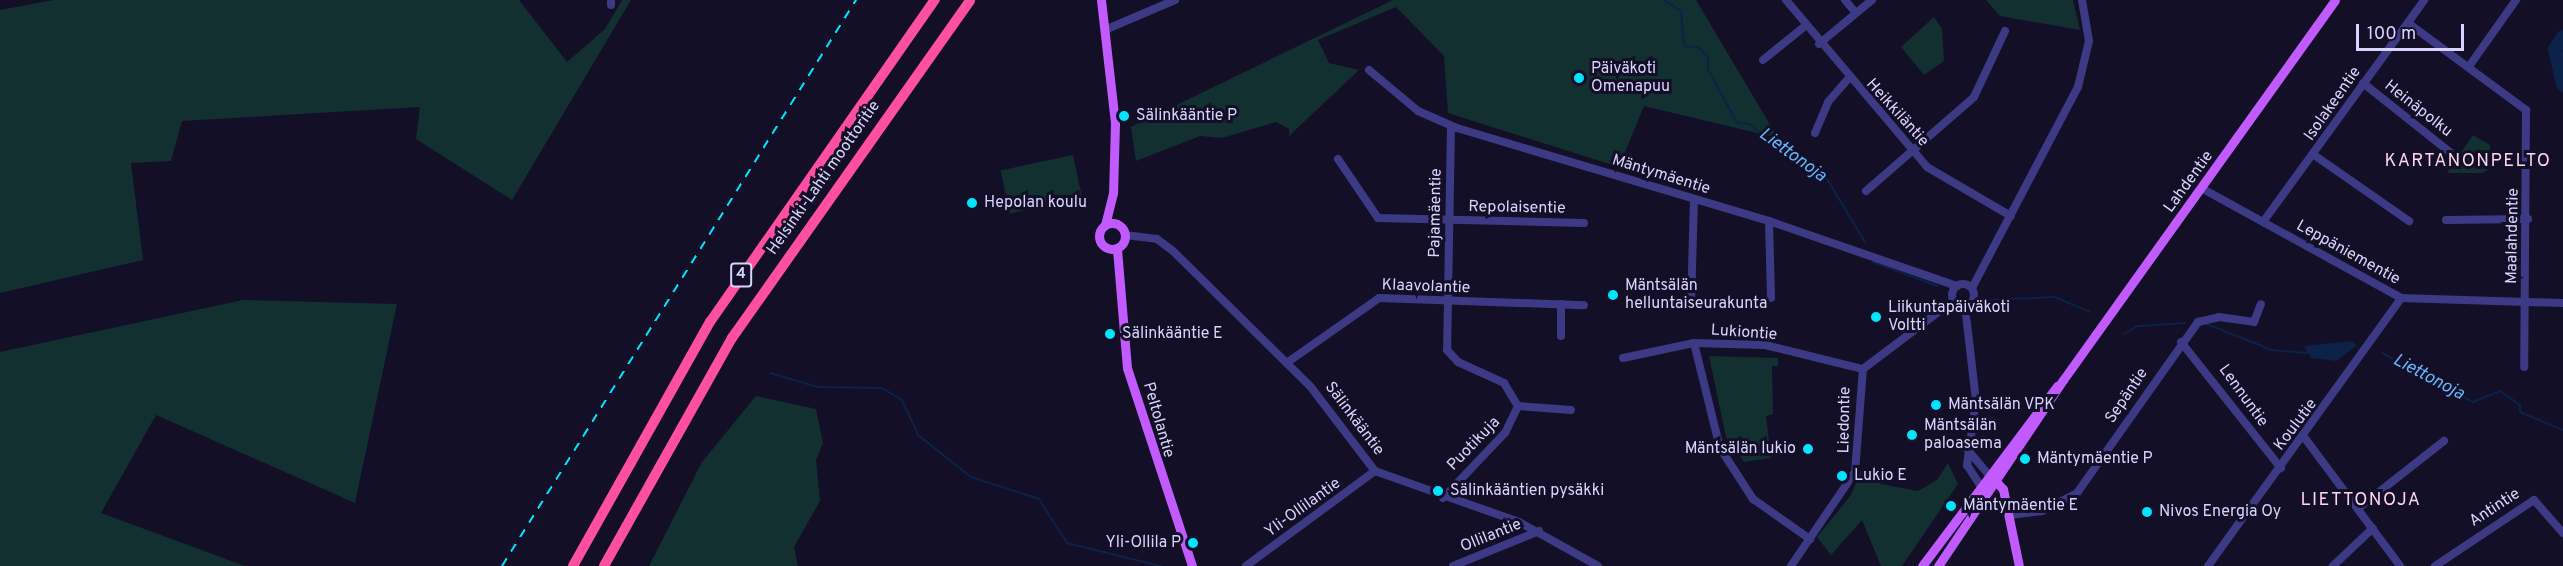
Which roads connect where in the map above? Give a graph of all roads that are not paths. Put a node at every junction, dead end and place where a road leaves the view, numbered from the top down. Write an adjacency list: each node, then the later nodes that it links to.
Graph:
1 (935, 0): 84 (highway, Helsinki-Lahti moottoritie / 4)
2 (970, 0): 85 (highway, Helsinki-Lahti moottoritie / 4)
3 (1101, 0): 15 (main road)
4 (1175, 0): 15 (street)
5 (1786, 0): 14 (street, Heikkiläntie)
6 (1845, 0): 12 (street)
7 (1872, 0): 12 (street)
8 (2082, 0): 33 (street)
9 (2336, 0): 29 (main road, Lahdentie)
10 (2424, 0): 13 (street, Isolakeentie)
11 (2516, 0): 19 (street)
12 (1856, 13): 17 (street)
13 (2408, 23): 19 (street, Maalahdentie); 22 (street, Isolakeentie)
14 (1805, 26): 17 (street, Heikkiläntie); 18 (street)
15 (1107, 29): 31 (main road)
16 (2004, 31): 25 (street)
17 (1819, 44): 21 (street, Heikkiläntie)
18 (1763, 60)
19 (2470, 65): 35 (street, Maalahdentie)
20 (1369, 70): 23 (street, Mäntymäentie)
21 (1848, 79): 24 (street); 25 (street, Heikkiläntie)
22 (2362, 82): 26 (street, Isolakeentie); 27 (street, Heinäpolku)
23 (1451, 126): 32 (street, Mäntymäentie); 34 (street, Pajamäentie)
24 (1815, 133)
25 (1914, 152): 30 (street); 33 (street, Heikkiläntie)
26 (2314, 155): 36 (street); 39 (street, Isolakeentie)
27 (2456, 157)
28 (1338, 159): 34 (street, Repolaisentie)
29 (2203, 189): 39 (street, Leppäniementie); 65 (main road, Lahdentie)
30 (1866, 191)
31 (1113, 193): 41 (main road); 42 (main road)
32 (1694, 200): 38 (street, Mäntymäentie); 56 (street)
33 (2011, 216): 46 (street)
34 (1449, 219): 40 (street, Repolaisentie); 50 (street, Pajamäentie)
35 (2528, 219): 37 (street); 51 (street, Maalahdentie)
36 (2409, 220)
37 (2446, 220)
38 (1769, 222): 45 (street, Mäntymäentie); 47 (street)
39 (2263, 222): 48 (street, Leppäniementie)
40 (1584, 223)
41 (1105, 225): 42 (main road); 44 (main road, Peltolantie)
42 (1119, 225): 43 (main road)
43 (1125, 235): 44 (main road); 62 (street, Sälinkääntie)
44 (1112, 249): 86 (main road, Peltolantie)
45 (1957, 286): 46 (street, Mäntymäentie); 49 (street)
46 (1972, 288): 57 (street)
47 (1771, 298)
48 (2401, 298): 51 (street, Leppäniementie); 68 (street, Koulutie)
49 (1953, 300): 57 (street); 64 (street, Liedontie)
50 (1447, 302): 53 (street, Klaavolantie); 62 (street, Klaavolantie); 66 (street, Puotikuja)
51 (2524, 302): 52 (street, Leppäniementie); 63 (street, Maalahdentie)
52 (2563, 303)
53 (1562, 304): 55 (street, Klaavolantie); 58 (street)
54 (2261, 304): 59 (street, Sepäntie)
55 (1584, 305)
56 (1691, 306)
57 (1965, 306): 70 (street)
58 (1561, 336)
59 (2181, 342): 71 (street, Lennuntie); 79 (street, Sepäntie)
60 (1694, 343): 61 (street, Lukiontie); 64 (street, Lukiontie); 83 (street)
61 (1623, 358)
62 (1288, 362): 72 (street, Sälinkääntie)
63 (2524, 367)
64 (1863, 369): 83 (street, Liedontie)
65 (2063, 380): 73 (main road, Lahdentie); 74 (main road, Lahdentie)
66 (1518, 406): 67 (street, Puotikuja); 77 (street, Puotikuja)
67 (1571, 410)
68 (2304, 437): 71 (street, Koulutie); 78 (street)
69 (2444, 441): 78 (street)
70 (1967, 449): 73 (street); 75 (street)
71 (2281, 468): 94 (street, Koulutie)
72 (1375, 471): 77 (street, Sälinkääntie); 87 (street, Yli-Ollilantie)
73 (1988, 474): 74 (main road); 75 (main road, Lahdentie)
74 (1997, 482): 76 (main road, Lahdentie); 79 (main road)
75 (1980, 485): 76 (main road); 91 (main road, Lahdentie)
76 (1990, 492): 79 (main road); 92 (main road, Lahdentie)
77 (1443, 498): 81 (street, Sälinkääntie)
78 (2360, 507): 80 (street)
79 (2008, 512): 93 (main road)
80 (2373, 528): 95 (street); 96 (street)
81 (1539, 531): 88 (street, Ollilantie); 89 (street, Sälinkääntie)
82 (2563, 533): 97 (street, Antintie)
83 (1810, 539): 90 (street, Liedontie)
84 (573, 566)
85 (604, 566)
86 (1192, 566)
87 (1246, 566)
88 (1453, 566)
89 (1598, 566)
90 (1791, 566)
91 (1922, 566)
92 (1938, 566)
93 (2019, 566)
94 (2208, 566)
95 (2333, 566)
96 (2400, 566)
97 (2434, 566)

